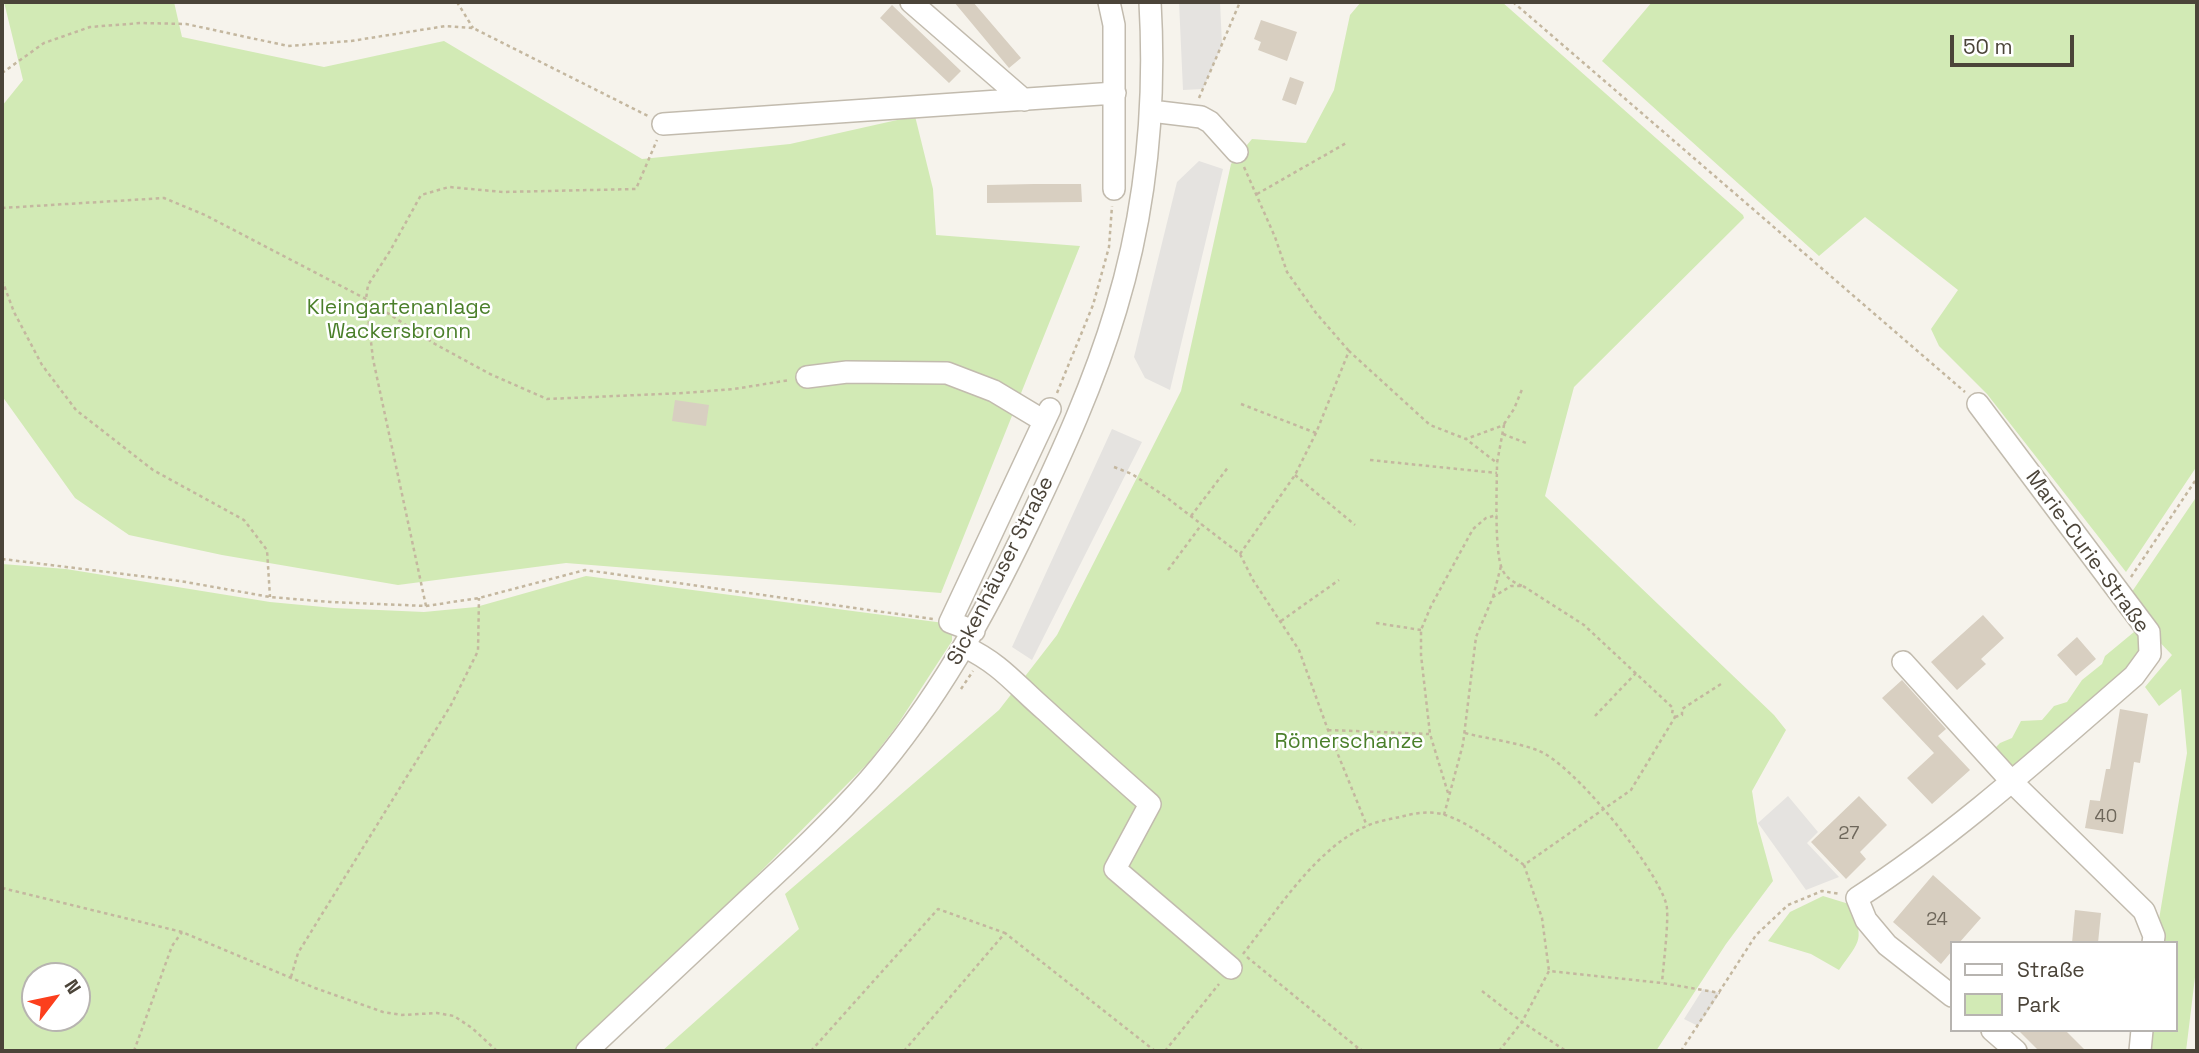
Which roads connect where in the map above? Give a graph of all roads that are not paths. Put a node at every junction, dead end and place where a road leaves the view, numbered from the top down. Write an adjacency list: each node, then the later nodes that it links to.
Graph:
1 (911, 2): 5 (street)
2 (1110, 2): 4 (street)
3 (1150, 2): 6 (street, Sickenhäuser Straße)
4 (1115, 93): 5 (street); 9 (street)
5 (1024, 100): 7 (street)
6 (1151, 111): 8 (street); 12 (street, Sickenhäuser Straße)
7 (663, 124)
8 (1237, 152)
9 (1114, 189)
10 (807, 377): 12 (street)
11 (1978, 404): 14 (street, Marie-Curie-Straße)
12 (970, 639): 16 (street); 20 (street, Sickenhäuser Straße)
13 (1903, 662): 14 (street)
14 (2012, 782): 15 (street); 17 (street, Marie-Curie-Straße)
15 (2153, 941)
16 (1237, 961)
17 (1951, 995)
18 (1994, 1032): 21 (street)
19 (2142, 1032): 22 (street)
20 (587, 1051)
21 (2016, 1051)
22 (2140, 1051)

